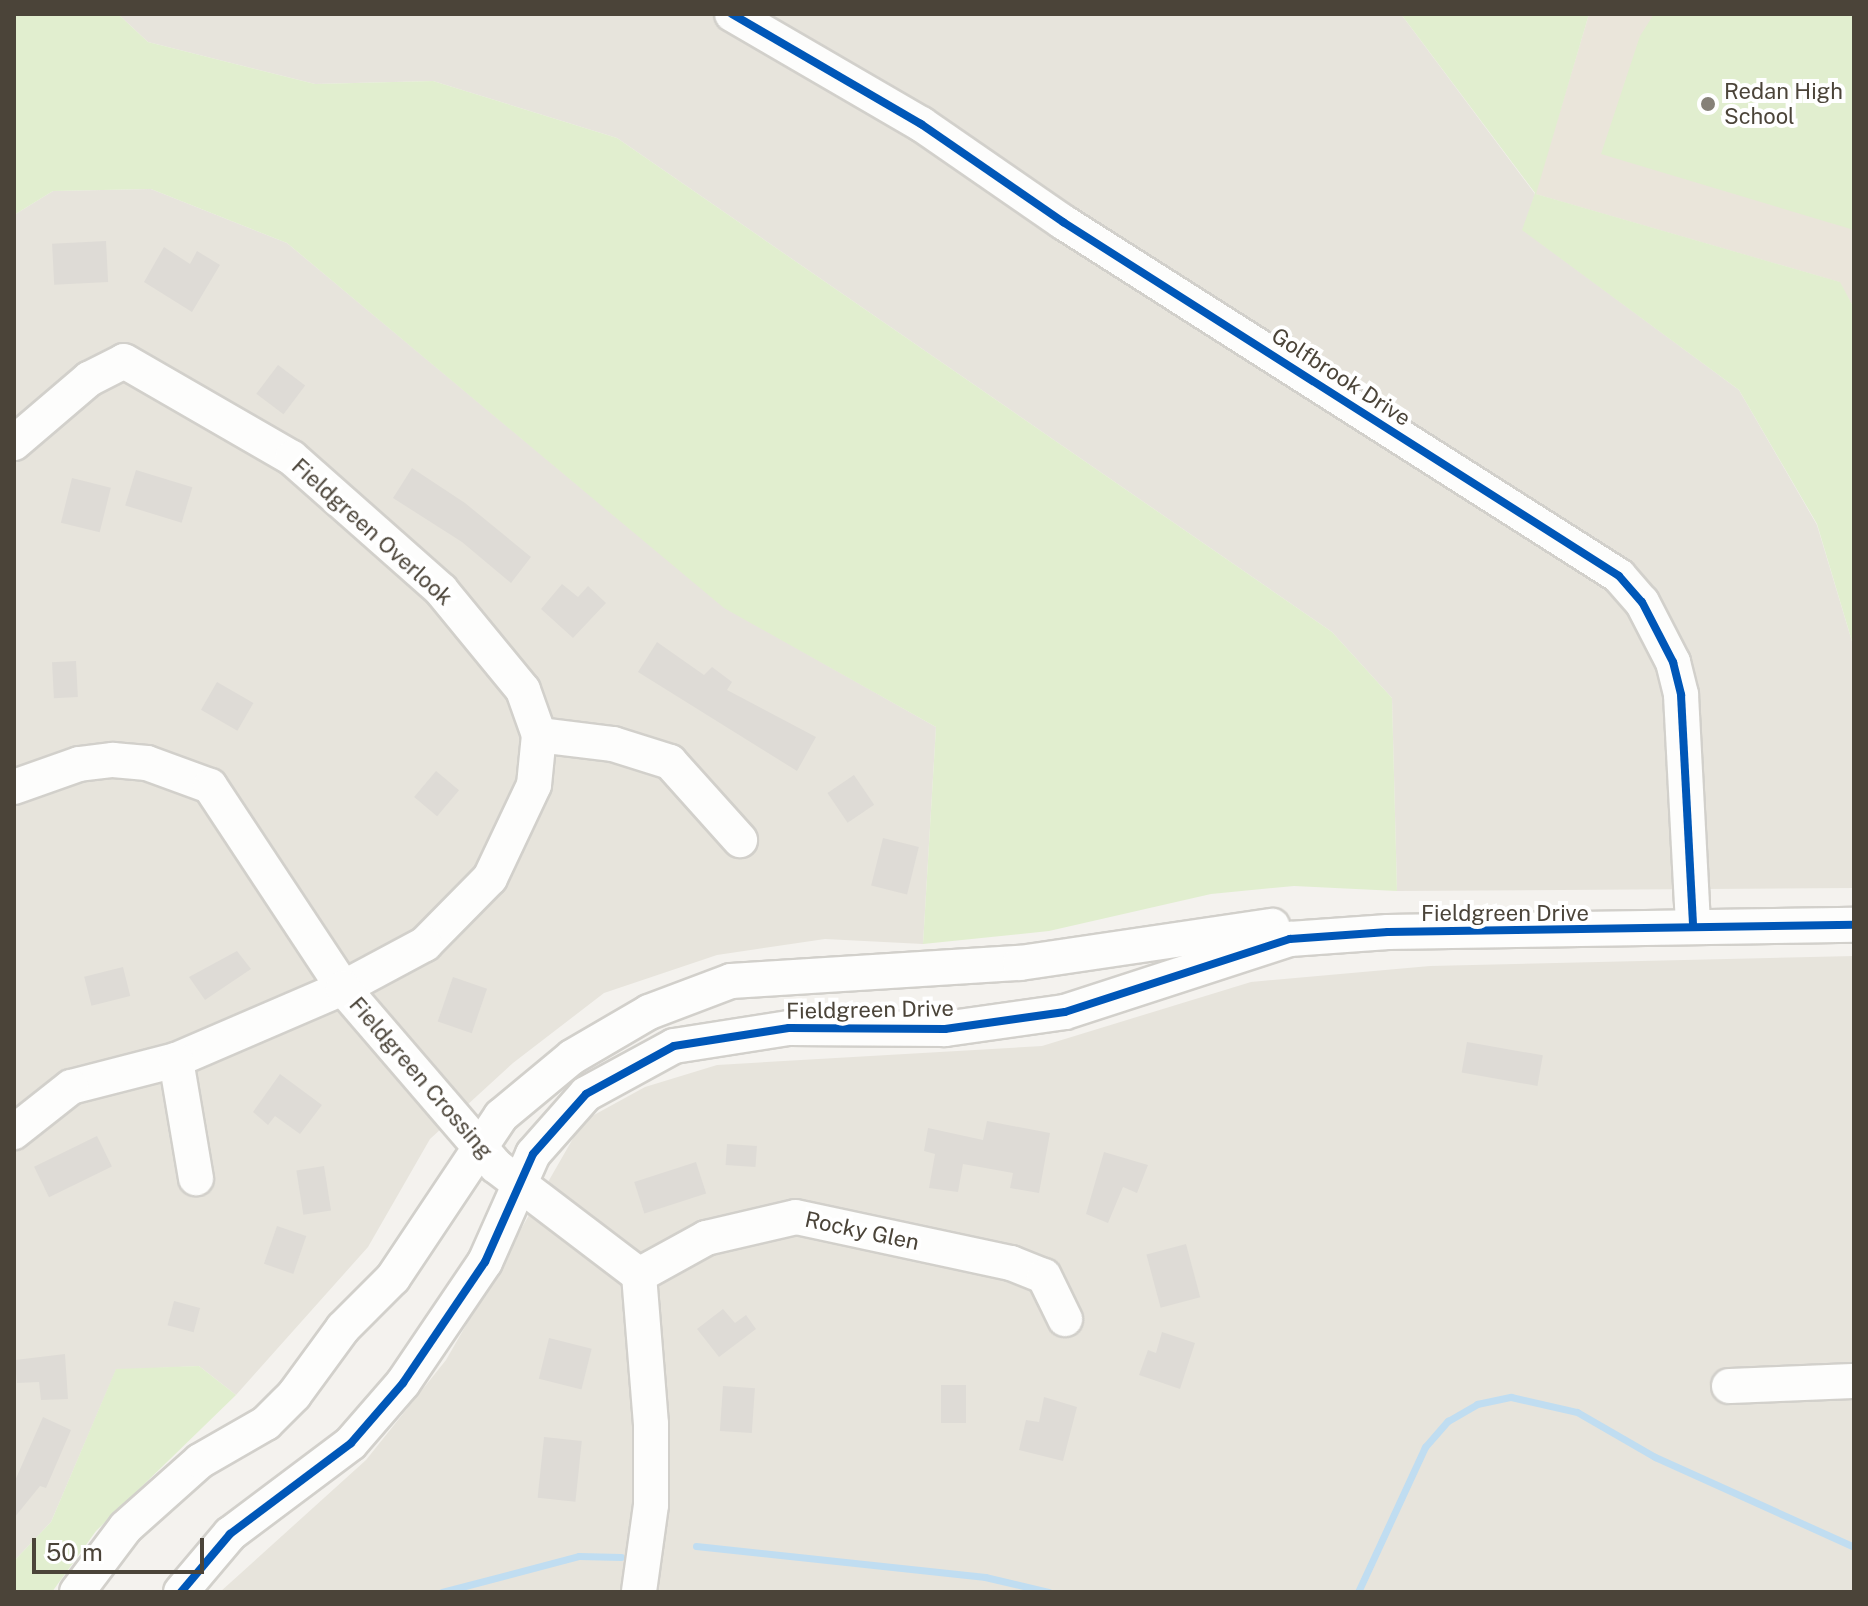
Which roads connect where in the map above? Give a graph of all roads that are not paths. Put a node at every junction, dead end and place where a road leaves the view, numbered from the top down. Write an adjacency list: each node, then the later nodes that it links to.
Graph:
1 (732, 14): 6 (street, Golfbrook Drive)
2 (14, 443): 3 (street, Fieldgreen Overlook)
3 (539, 735): 5 (street); 8 (street, Fieldgreen Overlook)
4 (14, 787): 8 (street, Fieldgreen Crossing)
5 (740, 840)
6 (1693, 925): 7 (street, Fieldgreen Drive); 11 (street, Fieldgreen Drive); 13 (street, Fieldgreen Drive)
7 (1854, 925)
8 (343, 988): 9 (street, Fieldgreen Overlook); 11 (street, Fieldgreen Crossing)
9 (176, 1060): 10 (street, Fieldgreen Overlook); 12 (street)
10 (14, 1132)
11 (479, 1146): 13 (street, Fieldgreen Crossing); 18 (street, Fieldgreen Drive)
12 (196, 1178)
13 (518, 1181): 14 (street, Fieldgreen Crossing); 19 (street, Fieldgreen Drive)
14 (639, 1275): 15 (street, Rocky Glen); 20 (street)
15 (1065, 1319)
16 (1854, 1381): 17 (street)
17 (1729, 1386)
18 (77, 1592)
19 (181, 1592)
20 (639, 1592)

